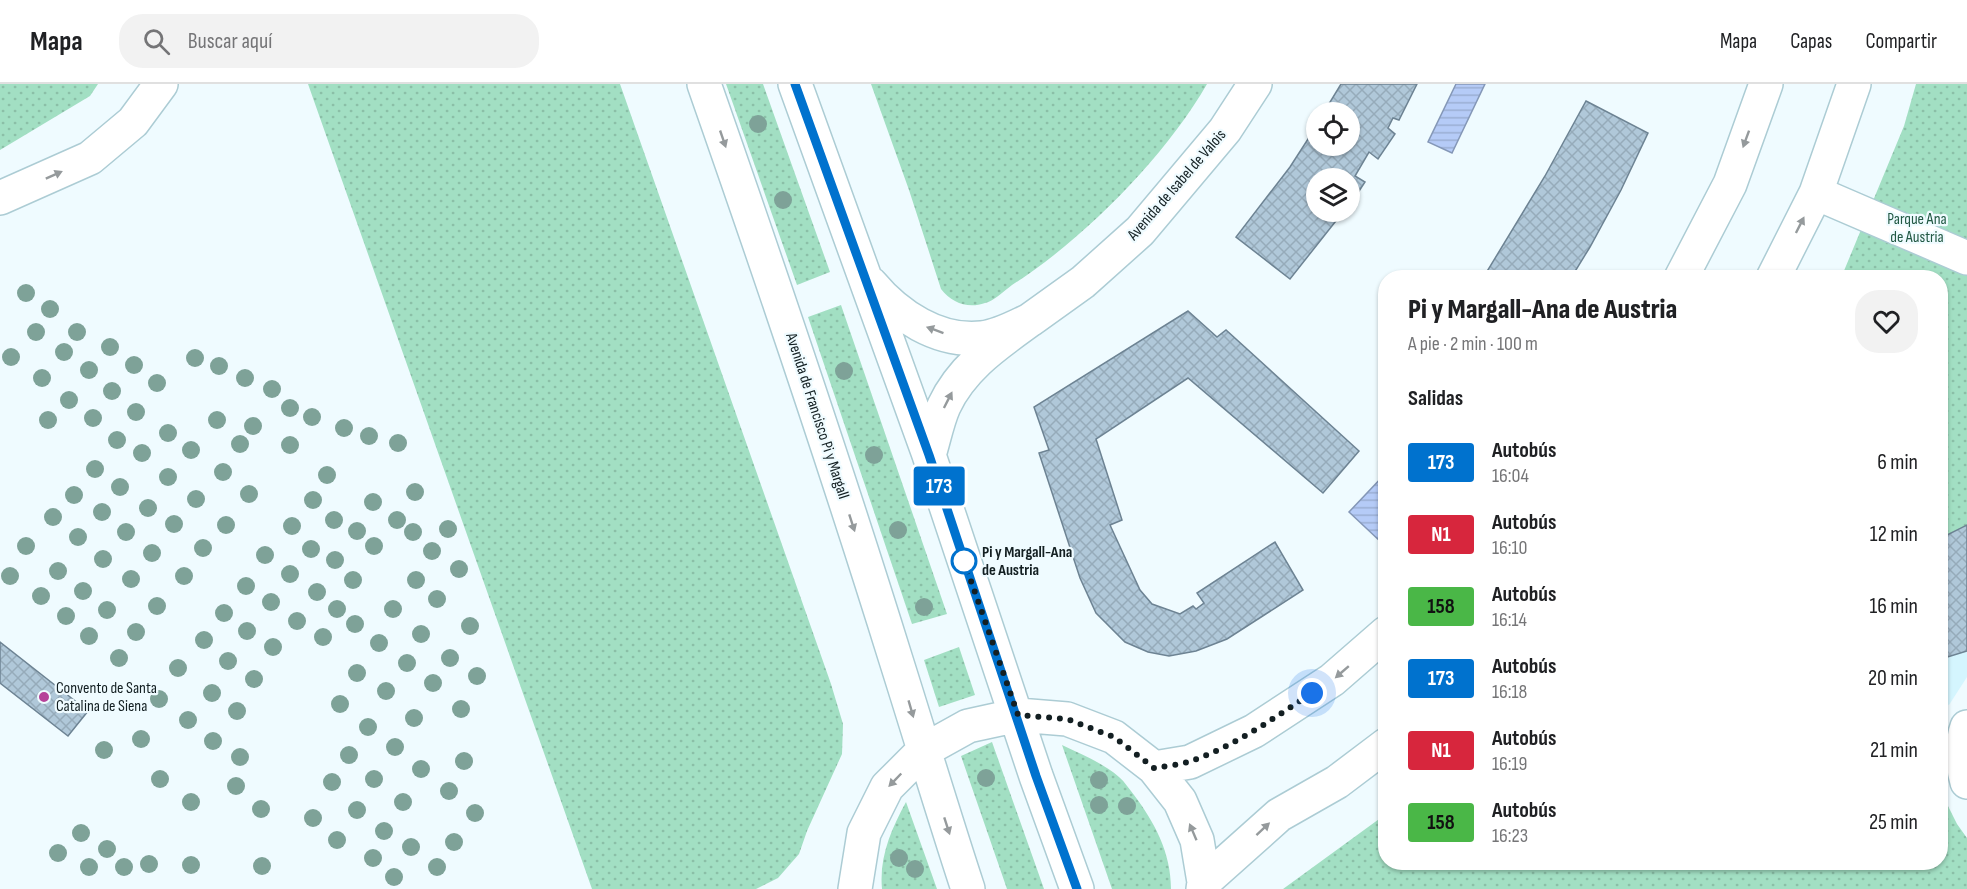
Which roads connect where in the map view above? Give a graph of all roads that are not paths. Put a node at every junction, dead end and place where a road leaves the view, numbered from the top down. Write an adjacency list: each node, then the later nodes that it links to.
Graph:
1 (161, 84): 8 (street, one-way to 1)
2 (704, 84): 18 (street, Avenida de Francisco Pi y Margall, one-way to 18)
3 (795, 84): 12 (street)
4 (1255, 84): 13 (street, Avenida de Isabel de Valois)
5 (1766, 84): 10 (street, one-way to 10)
6 (1854, 84): 7 (street)
7 (1816, 193): 9 (street); 11 (street, one-way to 7)
8 (0, 198)
9 (1967, 258)
10 (1684, 270)
11 (1777, 270)
12 (867, 279): 13 (street, Avenida de Isabel de Valois, one-way to 12); 14 (street)
13 (1030, 320): 14 (street, Avenida de Isabel de Valois, one-way to 13)
14 (929, 455): 16 (street)
15 (1378, 640): 20 (street, one-way to 20)
16 (1018, 715): 18 (street); 20 (street); 25 (street)
17 (1967, 727): 21 (street)
18 (923, 751): 23 (street, one-way to 23); 24 (street, Avenida de Francisco Pi y Margall, one-way to 24)
19 (1378, 751): 22 (street, one-way to 19)
20 (1154, 768): 22 (street, one-way to 20)
21 (1967, 782)
22 (1204, 886)
23 (853, 887)
24 (968, 889)
25 (1077, 889)

